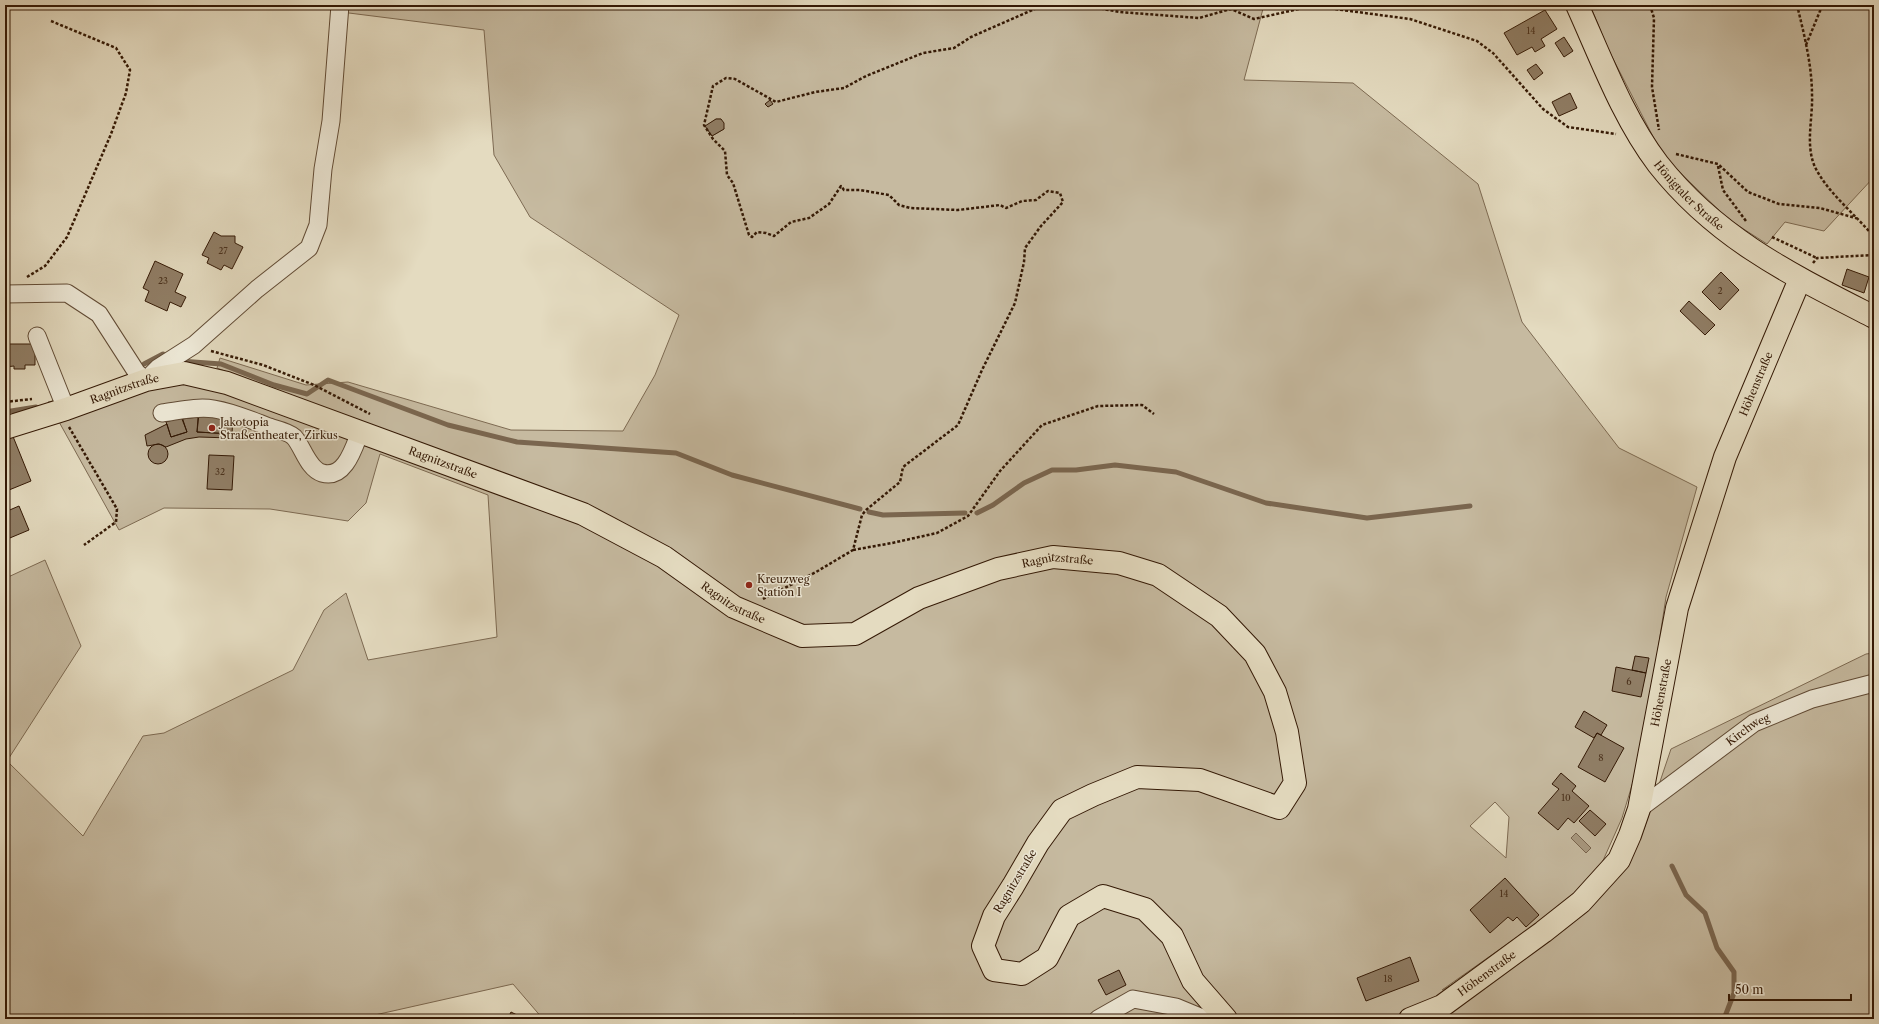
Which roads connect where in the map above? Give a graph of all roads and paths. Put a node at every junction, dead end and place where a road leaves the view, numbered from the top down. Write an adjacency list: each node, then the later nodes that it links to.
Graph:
1 (340, 5): 25 (street)
2 (1058, 5): 34 (path)
3 (1081, 5): 10 (path)
4 (1577, 5): 21 (main road, Hönigtaler Straße)
5 (1650, 5): 11 (path)
6 (1797, 5): 9 (path)
7 (1825, 5): 9 (path)
8 (51, 21): 20 (path)
9 (1806, 45): 14 (path)
10 (1619, 135)
11 (1663, 136)
12 (1672, 148): 13 (path)
13 (1718, 164): 14 (path); 15 (path)
14 (1859, 219): 17 (path)
15 (1750, 225)
16 (1769, 236): 19 (path)
17 (1874, 237)
18 (1874, 255): 19 (path)
19 (1817, 258): 21 (path)
20 (25, 278)
21 (1800, 279): 23 (main road, Hönigtaler Straße); 37 (main road, Höhenstraße)
22 (5, 294): 26 (street)
23 (1874, 317)
24 (37, 336): 28 (street)
25 (194, 345): 26 (street); 27 (path)
26 (146, 380): 28 (main road, Ragnitzstraße); 32 (main road, Ragnitzstraße)
27 (322, 389)
28 (63, 410): 31 (main road, Ragnitzstraße); 33 (path)
29 (162, 413): 32 (street)
30 (1154, 414): 34 (path)
31 (5, 428)
32 (360, 432): 40 (main road, Ragnitzstraße)
33 (84, 545)
34 (853, 550): 35 (path)
35 (759, 601)
36 (1874, 683): 37 (street, Kirchweg)
37 (1639, 809): 41 (main road, Höhenstraße)
38 (1098, 1019): 39 (street)
39 (1206, 1019)
40 (1226, 1019)
41 (1410, 1019)

